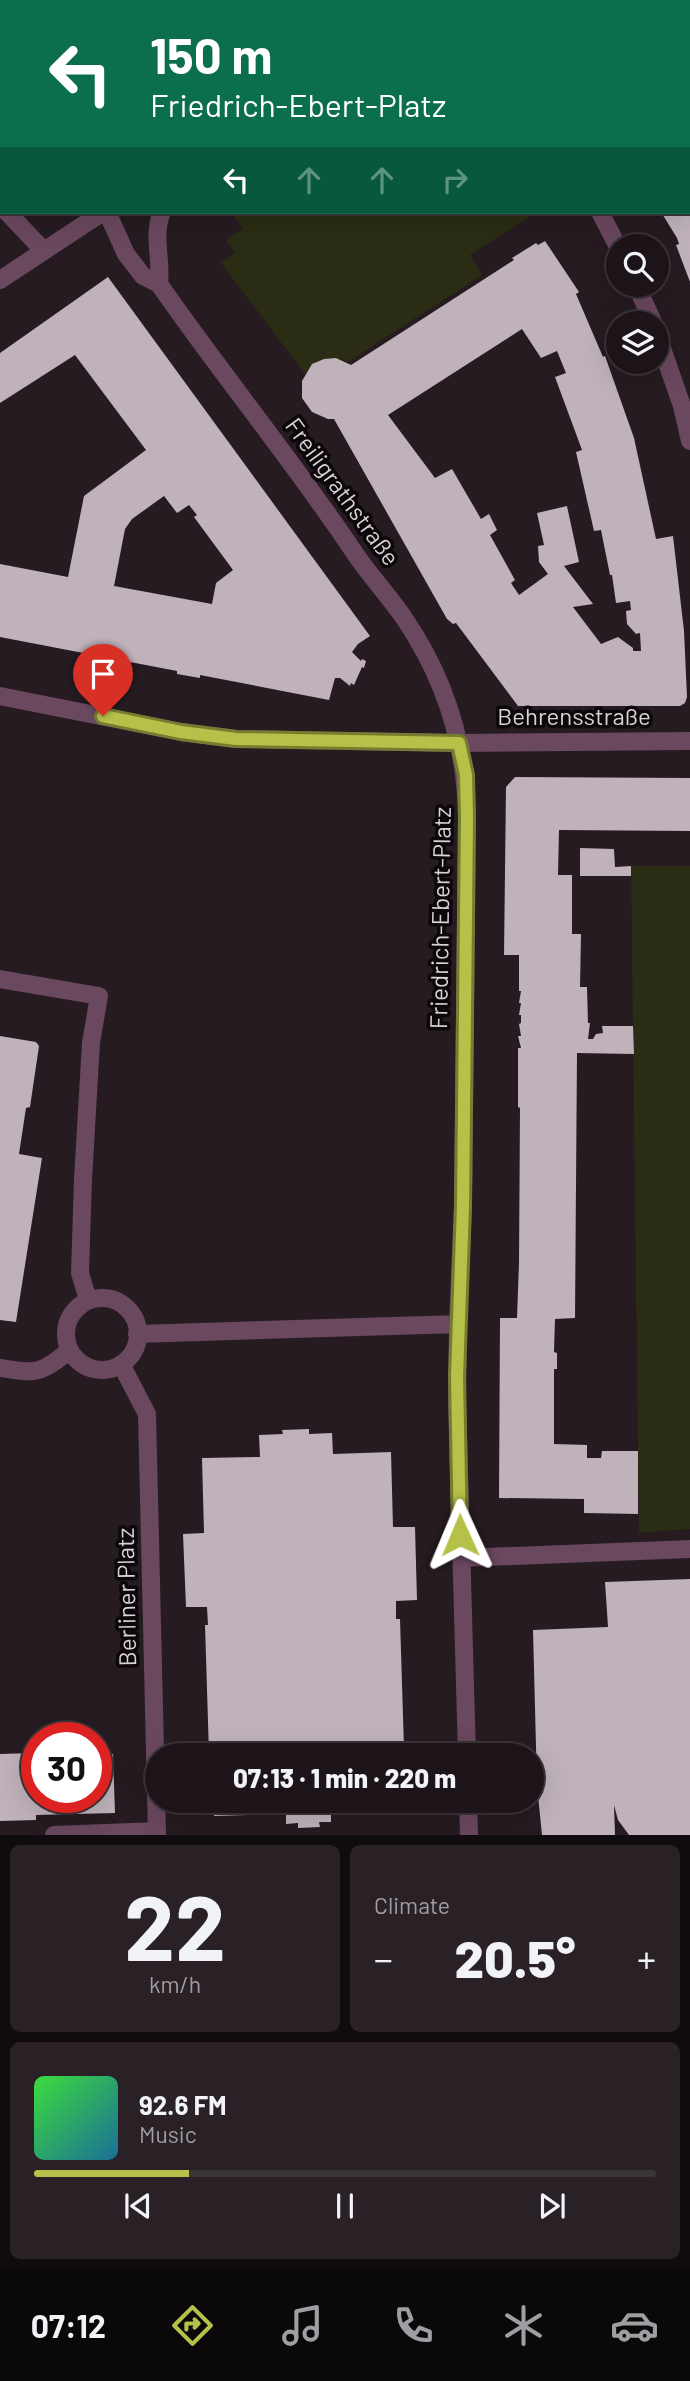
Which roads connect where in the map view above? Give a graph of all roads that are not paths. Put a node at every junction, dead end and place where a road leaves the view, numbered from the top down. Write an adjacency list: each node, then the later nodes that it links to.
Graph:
1 (9, 214): 7 (street)
2 (102, 214): 7 (street)
3 (106, 214): 9 (street, Freiligrathstraße)
4 (161, 214): 9 (street)
5 (601, 214): 6 (street)
6 (611, 234)
7 (44, 251): 8 (street)
8 (0, 280)
9 (159, 284): 14 (street, Freiligrathstraße)
10 (669, 368): 11 (street)
11 (690, 441)
12 (0, 696): 14 (street)
13 (690, 741): 14 (street, Behrensstraße)
14 (459, 743): 17 (street, Friedrich-Ebert-Platz)
15 (0, 979): 16 (street)
16 (88, 1300): 18 (street); 19 (street)
17 (458, 1324): 18 (street); 23 (street, Friedrich-Ebert-Platz)
18 (138, 1334): 20 (street)
19 (70, 1350): 20 (street); 21 (street)
20 (121, 1364): 26 (street, Berliner Platz)
21 (0, 1368)
22 (690, 1549): 23 (street)
23 (461, 1558): 24 (street)
24 (467, 1743)
25 (468, 1813): 28 (street)
26 (157, 1833): 27 (street)
27 (54, 1835)
28 (469, 1835)

